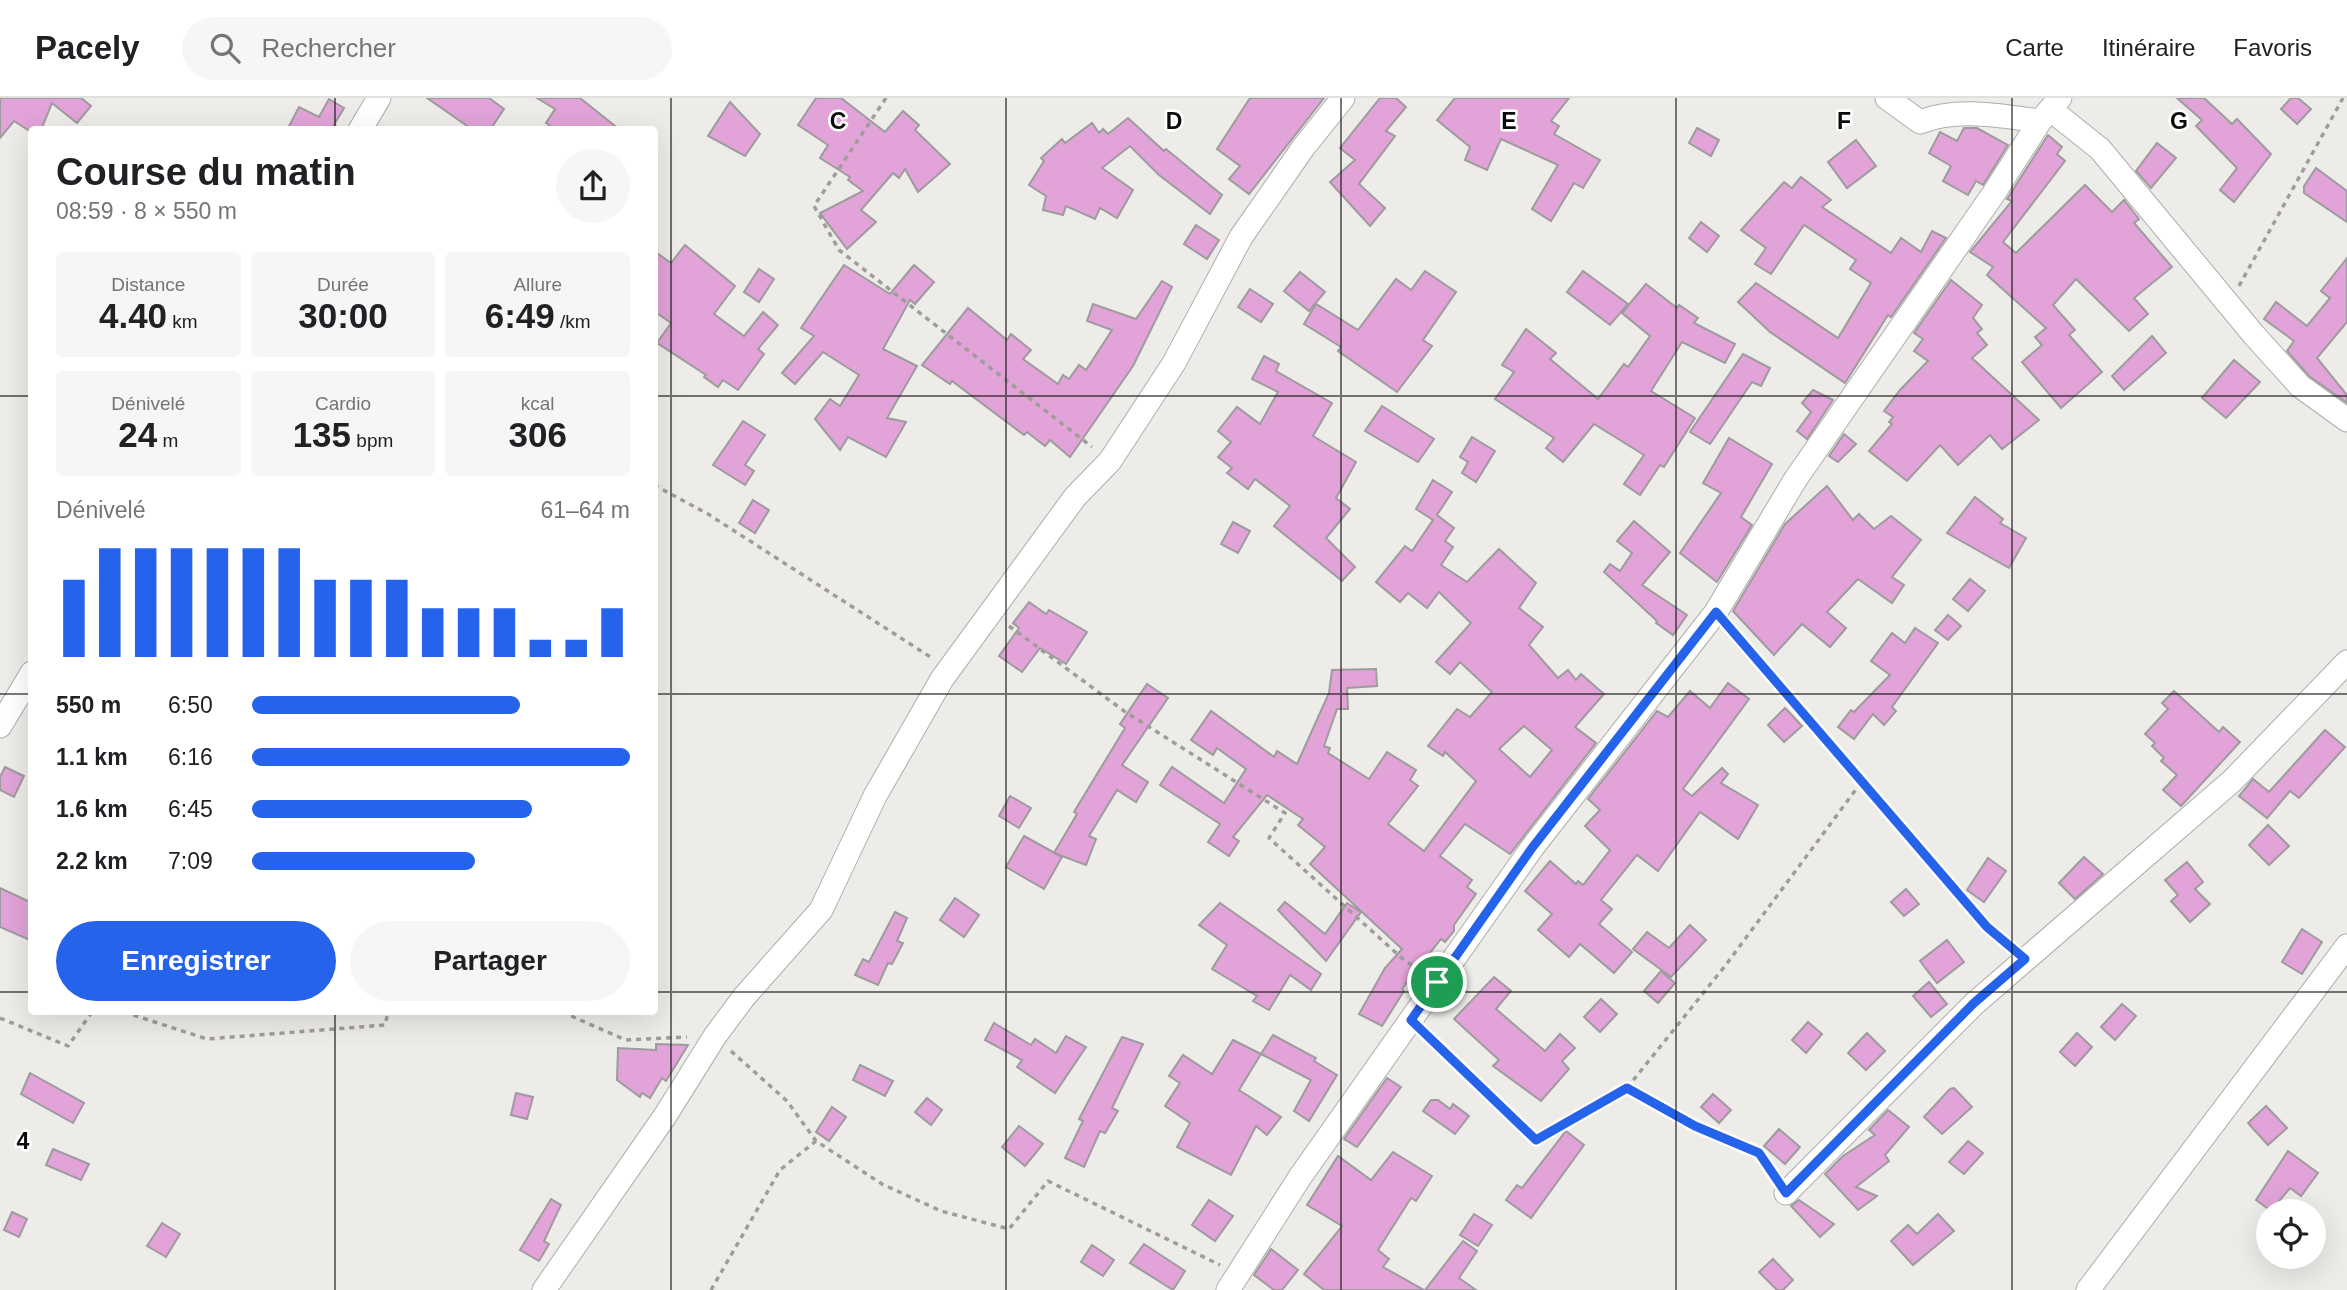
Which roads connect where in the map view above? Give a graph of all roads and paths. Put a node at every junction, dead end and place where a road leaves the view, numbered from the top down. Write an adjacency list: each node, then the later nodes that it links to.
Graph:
1 (379, 98): 7 (street)
2 (886, 98): 10 (path)
3 (1343, 98): 10 (street)
4 (1886, 98): 6 (street)
5 (2343, 98): 8 (path)
6 (2050, 110): 8 (street); 13 (street)
7 (362, 126)
8 (2230, 303): 9 (street)
9 (2347, 420)
10 (1110, 461): 12 (street)
11 (658, 487): 15 (path)
12 (990, 612): 15 (street); 21 (path)
13 (1716, 612): 18 (path); 21 (street)
14 (2347, 662): 20 (street)
15 (950, 670): 30 (street)
16 (28, 680): 17 (street)
17 (0, 726)
18 (1863, 780): 20 (path); 27 (path)
19 (2347, 946): 32 (street)
20 (2025, 959): 28 (street)
21 (1437, 982): 26 (street)
22 (90, 1015): 25 (path)
23 (133, 1015): 24 (path)
24 (387, 1015)
25 (0, 1018)
26 (1411, 1020): 27 (path); 29 (street)
27 (1627, 1088): 28 (path)
28 (1786, 1193)
29 (1233, 1282): 31 (path)
30 (544, 1290)
31 (711, 1290)
32 (2088, 1290)

